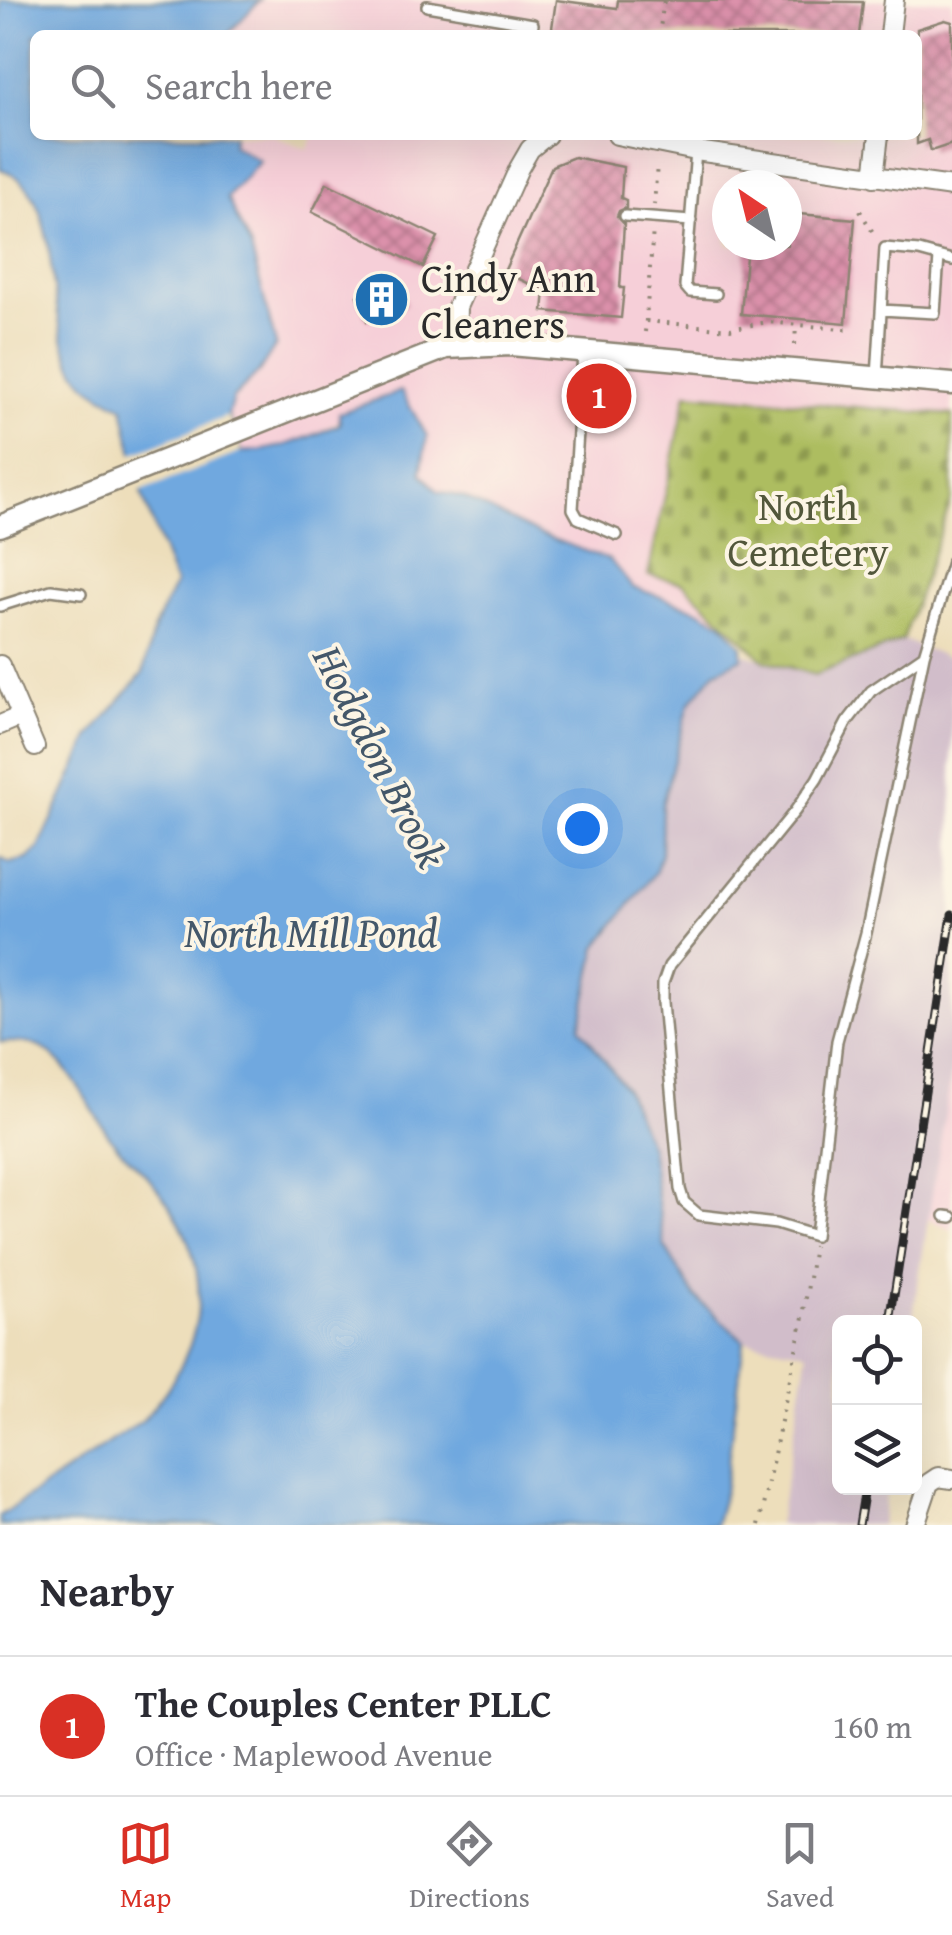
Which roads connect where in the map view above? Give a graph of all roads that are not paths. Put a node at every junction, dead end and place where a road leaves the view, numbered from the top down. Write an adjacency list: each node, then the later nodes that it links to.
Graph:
1 (894, 0): 4 (street)
2 (427, 6): 3 (lane)
3 (532, 30)
4 (891, 30)
5 (642, 140): 8 (street)
6 (878, 140): 9 (street)
7 (528, 142): 17 (street)
8 (696, 151): 9 (street); 12 (lane)
9 (874, 177): 10 (street)
10 (952, 187)
11 (625, 216): 12 (lane)
12 (691, 221): 15 (lane)
13 (939, 256): 14 (lane); 16 (lane); 16 (lane)
14 (952, 260)
15 (716, 294)
16 (881, 310): 19 (lane)
17 (456, 347): 18 (street); 21 (street)
18 (583, 351): 19 (street); 22 (lane)
19 (876, 377): 20 (street)
20 (952, 384)
21 (0, 526)
22 (618, 534)
23 (952, 562): 26 (lane)
24 (81, 594): 25 (lane)
25 (0, 606)
26 (924, 655): 26 (lane)
27 (0, 665): 28 (street)
28 (21, 716): 29 (street); 30 (street)
29 (0, 726)
30 (35, 747)
31 (952, 1478): 32 (street)
32 (915, 1525)

